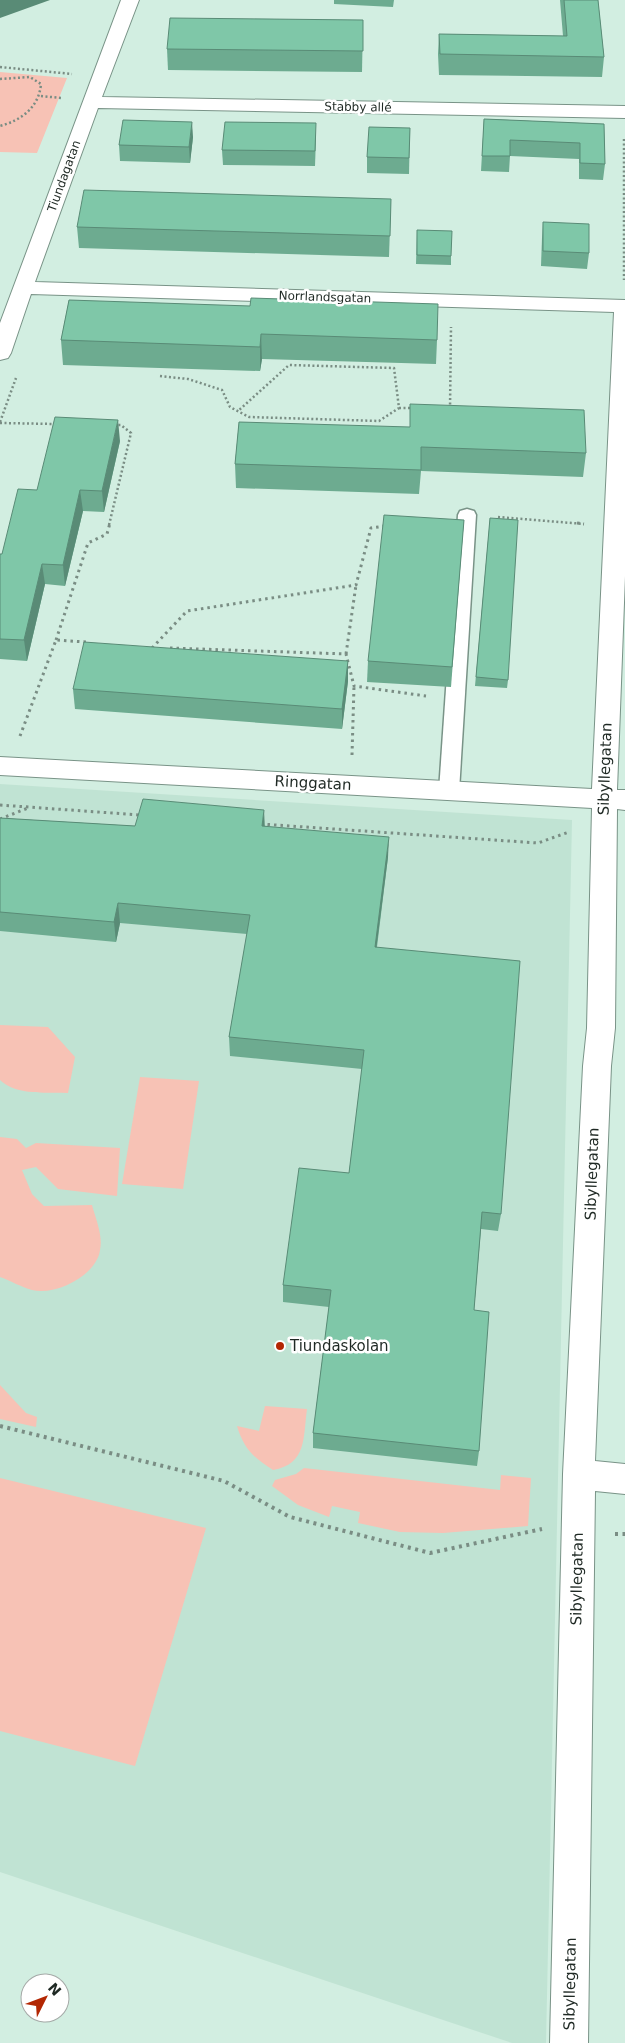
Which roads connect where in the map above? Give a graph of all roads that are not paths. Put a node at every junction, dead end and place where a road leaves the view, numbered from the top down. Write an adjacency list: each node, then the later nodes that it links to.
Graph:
1 (130, 0): 2 (street, Tiundagatan)
2 (92, 102): 3 (street, Stabby allé); 4 (street, Tiundagatan)
3 (624, 112)
4 (25, 288): 5 (street, Norrlandsgatan); 6 (street, Tiundagatan)
5 (625, 306): 10 (street, Sibyllegatan)
6 (0, 352)
7 (467, 515): 9 (lane)
8 (4, 767): 9 (street, Ringgatan)
9 (450, 791): 10 (street, Ringgatan)
10 (611, 806): 11 (street, Sibyllegatan)
11 (579, 1474): 12 (street); 13 (street, Sibyllegatan)
12 (625, 1479)
13 (569, 2043)

